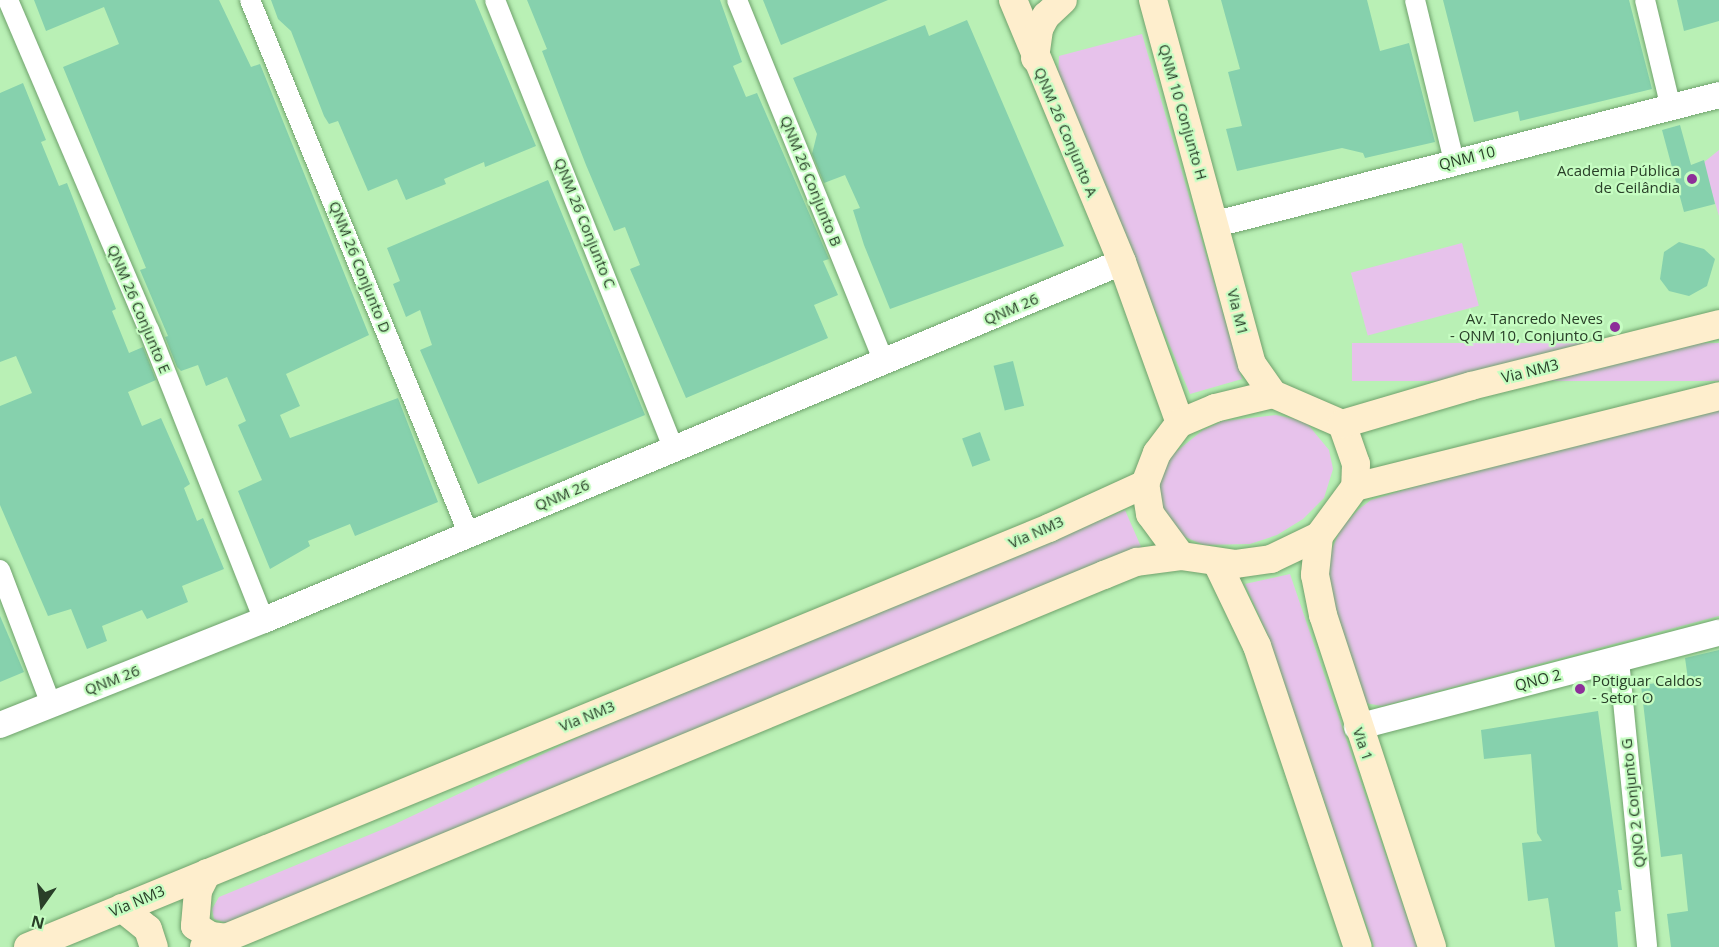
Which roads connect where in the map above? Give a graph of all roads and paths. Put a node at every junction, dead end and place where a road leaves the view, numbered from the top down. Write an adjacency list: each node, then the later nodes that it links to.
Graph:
1 (8, 0): 32 (street, QNM 26 Conjunto E)
2 (250, 0): 27 (street, QNM 26 Conjunto D)
3 (495, 0): 24 (street, QNM 26 Conjunto C)
4 (737, 0): 19 (street, QNM 26 Conjunto B)
5 (1013, 0): 12 (main road, QNM 26 Conjunto A)
6 (1063, 0): 12 (main road)
7 (1135, 0): 11 (main road)
8 (1153, 0): 11 (main road, QNM 10 Conjunto H)
9 (1414, 0): 15 (street)
10 (1645, 0): 14 (street)
11 (1161, 36): 16 (main road, QNM 10 Conjunto H)
12 (1035, 58): 17 (main road, QNM 26 Conjunto A)
13 (1719, 95): 14 (street, QNM 10)
14 (1671, 108): 15 (street, QNM 10)
15 (1454, 161): 16 (street, QNM 10)
16 (1216, 224): 20 (main road, Via M1)
17 (1122, 262): 19 (street, QNM 26); 22 (main road)
18 (1719, 324): 23 (main road, Via NM3)
19 (884, 362): 24 (street, QNM 26)
20 (1273, 394): 22 (main road); 23 (main road)
21 (1719, 396): 26 (main road)
22 (1180, 423): 25 (main road)
23 (1342, 424): 26 (main road)
24 (673, 447): 27 (street, QNM 26)
25 (1144, 484): 29 (main road); 38 (main road, Via NM3)
26 (1354, 487): 28 (main road)
27 (469, 535): 32 (street, QNM 26)
28 (1320, 536): 30 (main road); 37 (main road, Via 1)
29 (1181, 556): 30 (main road); 40 (main road)
30 (1217, 563): 43 (main road)
31 (0, 570): 35 (street)
32 (264, 620): 35 (street, QNM 26)
33 (1719, 633): 34 (street, QNO 2)
34 (1619, 660): 37 (street, QNO 2); 45 (street, QNO 2 Conjunto G)
35 (51, 704): 36 (street, QNM 26)
36 (0, 725)
37 (1357, 727): 44 (main road, Via 1)
38 (207, 873): 39 (main road, Via NM3); 40 (main road)
39 (122, 908): 41 (main road, Via NM3); 42 (main road)
40 (216, 942)
41 (28, 947)
42 (154, 947)
43 (1359, 947)
44 (1432, 947)
45 (1647, 947)

